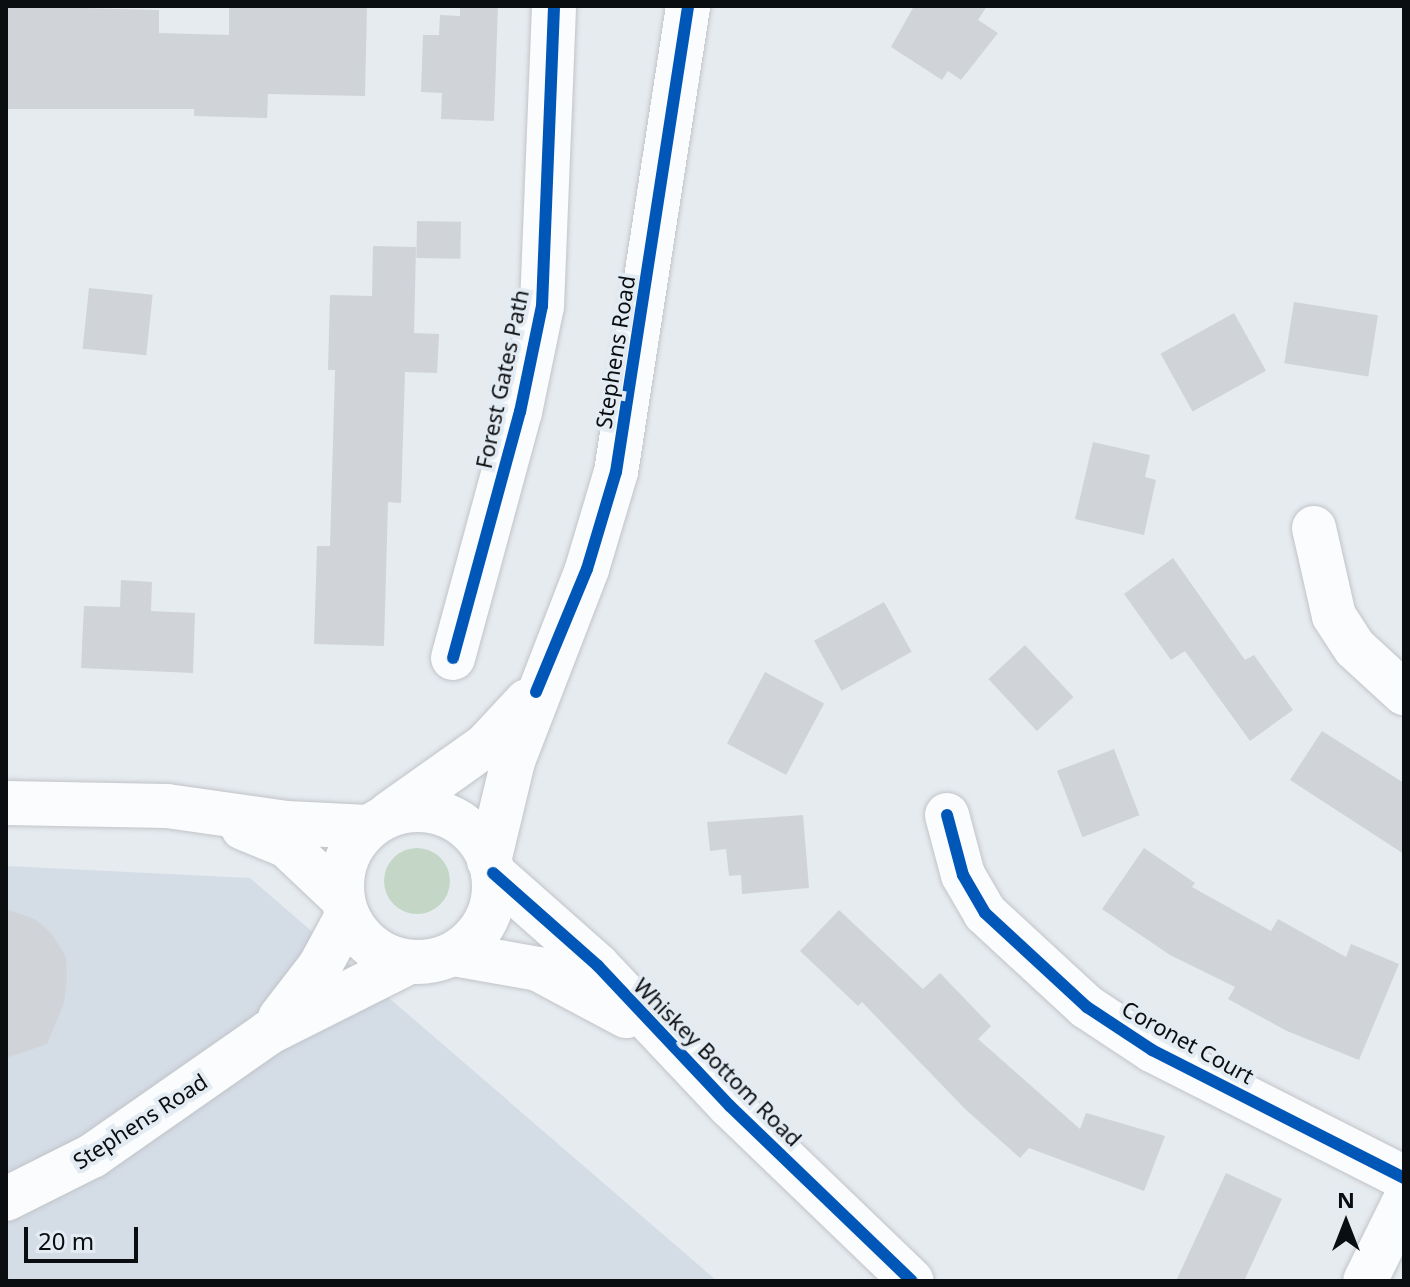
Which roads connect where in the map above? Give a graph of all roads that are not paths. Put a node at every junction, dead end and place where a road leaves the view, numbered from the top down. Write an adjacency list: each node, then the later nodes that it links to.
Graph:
1 (554, 6): 4 (street, Forest Gates Path)
2 (688, 6): 5 (street, Stephens Road)
3 (1314, 528): 6 (street)
4 (453, 658)
5 (536, 692): 10 (street, Stephens Road); 11 (street, Stephens Road)
6 (1404, 693)
7 (6, 803): 8 (street)
8 (212, 814): 10 (street); 12 (street)
9 (947, 815): 17 (street, Coronet Court)
10 (376, 822): 11 (street); 12 (street)
11 (491, 867): 13 (street); 16 (street, Whiskey Bottom Road)
12 (344, 907): 14 (street); 15 (street, Stephens Road)
13 (454, 954): 14 (street); 16 (street, Whiskey Bottom Road)
14 (409, 962): 15 (street, Stephens Road)
15 (268, 1033): 18 (street, Stephens Road)
16 (662, 1037): 20 (street, Whiskey Bottom Road)
17 (1404, 1178)
18 (6, 1199)
19 (1404, 1202): 21 (street)
20 (912, 1281)
21 (1365, 1281)

